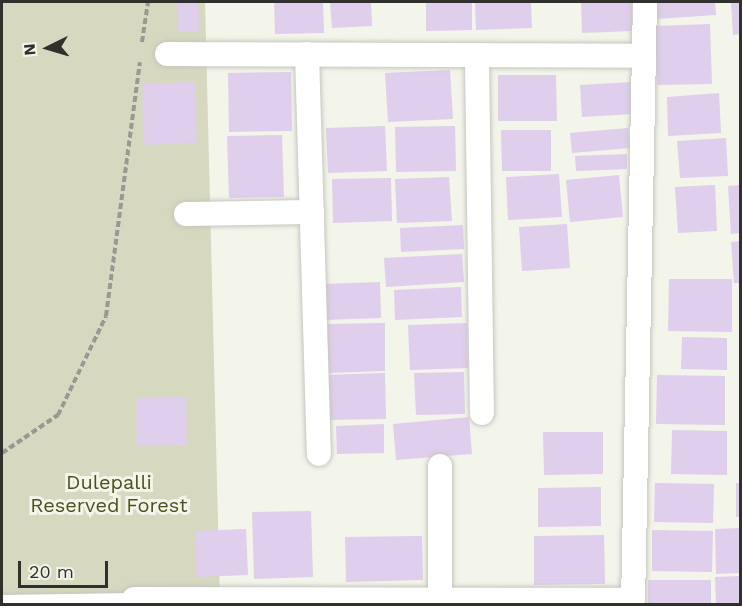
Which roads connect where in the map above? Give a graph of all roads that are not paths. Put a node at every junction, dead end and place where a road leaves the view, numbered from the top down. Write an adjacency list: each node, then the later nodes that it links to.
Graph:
1 (645, 2): 4 (street)
2 (167, 54): 3 (street)
3 (307, 54): 5 (street); 6 (street)
4 (644, 57): 5 (street); 14 (street)
5 (477, 60): 8 (street)
6 (312, 212): 7 (street); 9 (street)
7 (186, 214)
8 (482, 413)
9 (319, 454)
10 (440, 466): 12 (street)
11 (134, 599): 12 (street); 15 (lane)
12 (440, 600): 14 (street)
13 (2, 602): 15 (lane)
14 (633, 602)
15 (50, 603)

